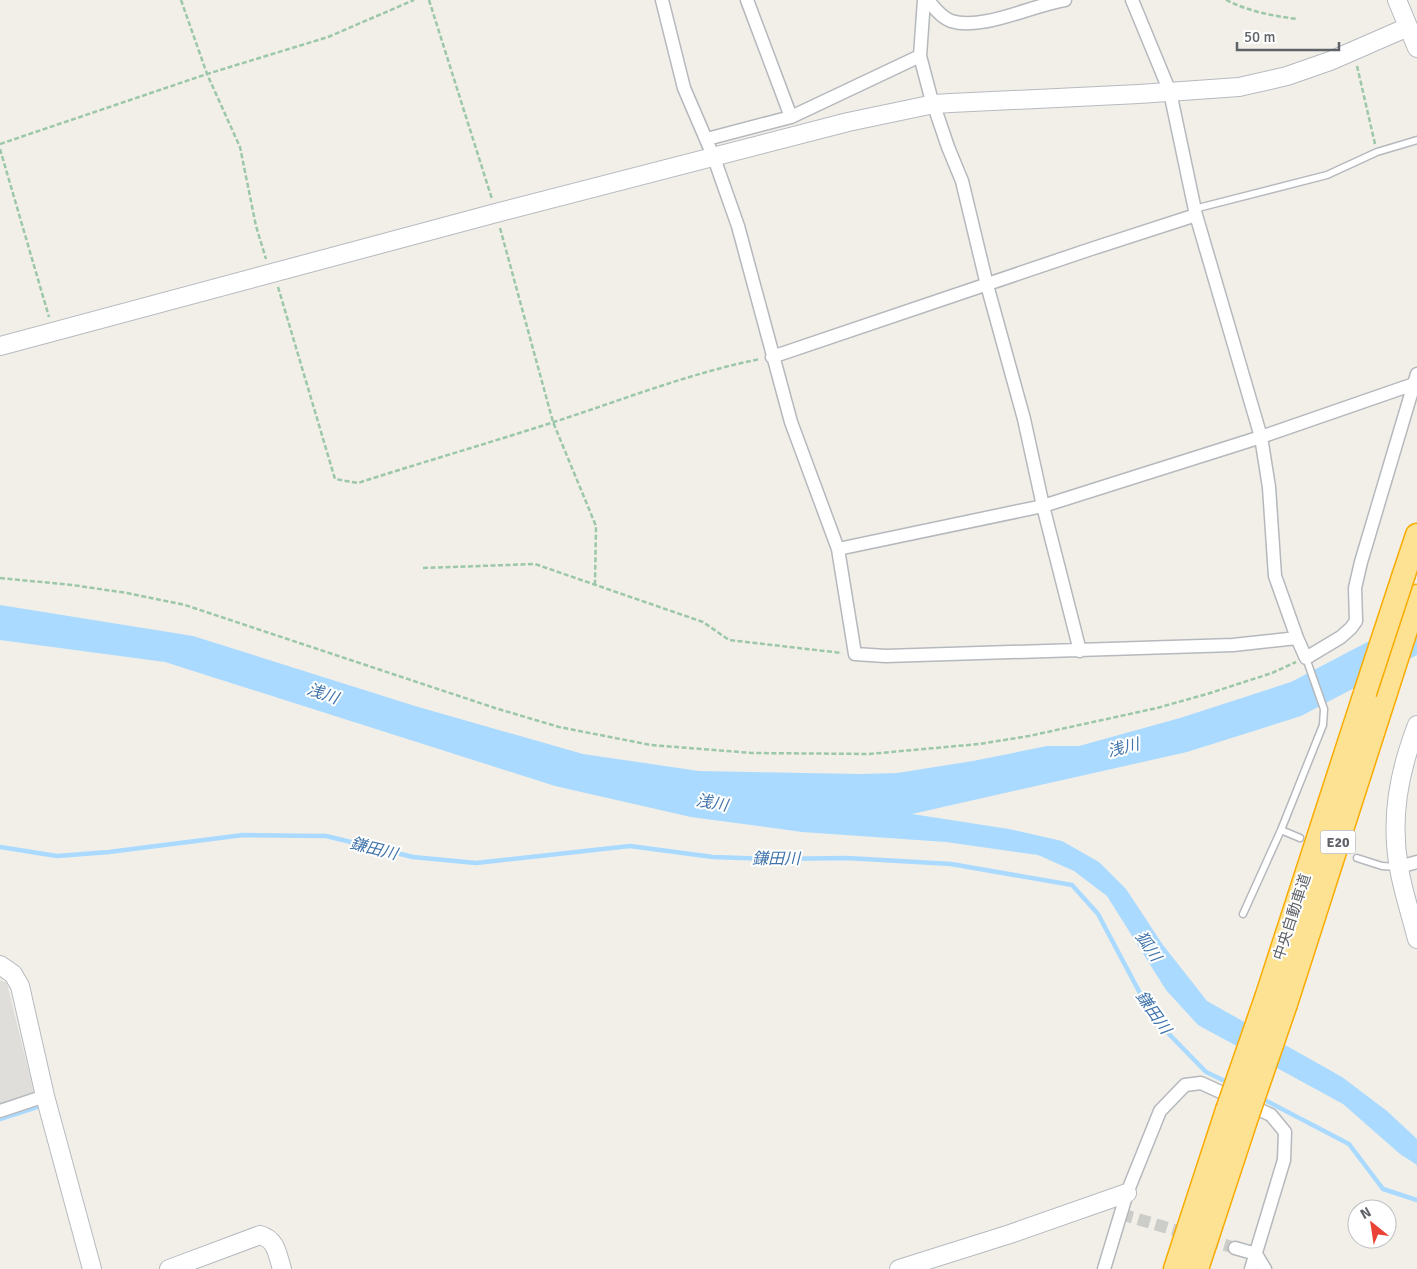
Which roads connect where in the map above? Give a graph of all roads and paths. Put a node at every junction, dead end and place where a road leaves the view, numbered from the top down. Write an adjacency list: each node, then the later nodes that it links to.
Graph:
1 (181, 0): 17 (path)
2 (414, 0): 17 (path)
3 (429, 0): 28 (path)
4 (662, 0): 21 (street)
5 (747, 0): 20 (street)
6 (924, 0): 16 (street)
7 (928, 0): 8 (street)
8 (1065, 0)
9 (1132, 0): 18 (street)
10 (1226, 0): 12 (path)
11 (1397, 0): 13 (street)
12 (1297, 19)
13 (1408, 27): 14 (street); 15 (street)
14 (1417, 48)
15 (1354, 50): 18 (street); 25 (path)
16 (920, 56): 19 (street); 20 (street)
17 (207, 74): 23 (path); 29 (path)
18 (1170, 92): 19 (street); 27 (street)
19 (934, 104): 26 (street); 30 (street)
20 (791, 117): 21 (street)
21 (707, 139): 26 (street)
22 (1417, 140): 25 (lane)
23 (0, 144)
24 (0, 149): 31 (path)
25 (1377, 152): 27 (lane)
26 (714, 158): 28 (street); 33 (street)
27 (1195, 212): 30 (street); 36 (street)
28 (496, 214): 29 (street); 35 (path)
29 (274, 273): 31 (street); 35 (path)
30 (987, 285): 33 (street); 37 (street)
31 (54, 333): 32 (street)
32 (0, 346)
33 (772, 357): 35 (path); 39 (street)
34 (1415, 379): 36 (street); 47 (street)
35 (553, 422): 42 (path)
36 (1261, 437): 37 (street); 44 (street)
37 (1043, 506): 39 (street); 45 (street)
38 (1417, 535): 57 (highway, 中央自動車道 / E20, bridge)
39 (838, 549): 46 (street)
40 (423, 568): 42 (path)
41 (0, 578): 47 (path)
42 (595, 584): 46 (path)
43 (1417, 596): 57 (highway, 中央自動車道 / E20)
44 (1297, 638): 45 (street); 47 (street)
45 (1080, 651): 46 (street)
46 (855, 654)
47 (1308, 662): 49 (lane)
48 (1417, 725): 53 (street)
49 (1281, 830): 50 (lane); 54 (lane)
50 (1300, 838)
51 (1357, 858): 53 (lane)
52 (1417, 862): 53 (street)
53 (1399, 867): 55 (street)
54 (1243, 914)
55 (1417, 939)
56 (0, 965): 58 (street)
57 (1276, 999): 60 (highway, 中央自動車道 / E20, bridge)
58 (45, 1096): 59 (street); 64 (street)
59 (0, 1110)
60 (1237, 1114): 69 (highway, 中央自動車道 / E20); 70 (highway, 中央自動車道 / E20)
61 (1127, 1193): 63 (street); 67 (street); 68 (street)
62 (1235, 1248): 63 (street)
63 (1256, 1254): 71 (street); 72 (street)
64 (92, 1269)
65 (169, 1269): 66 (street)
66 (282, 1269)
67 (899, 1269)
68 (1104, 1269)
69 (1175, 1269)
70 (1197, 1269)
71 (1251, 1269)
72 (1264, 1269)

